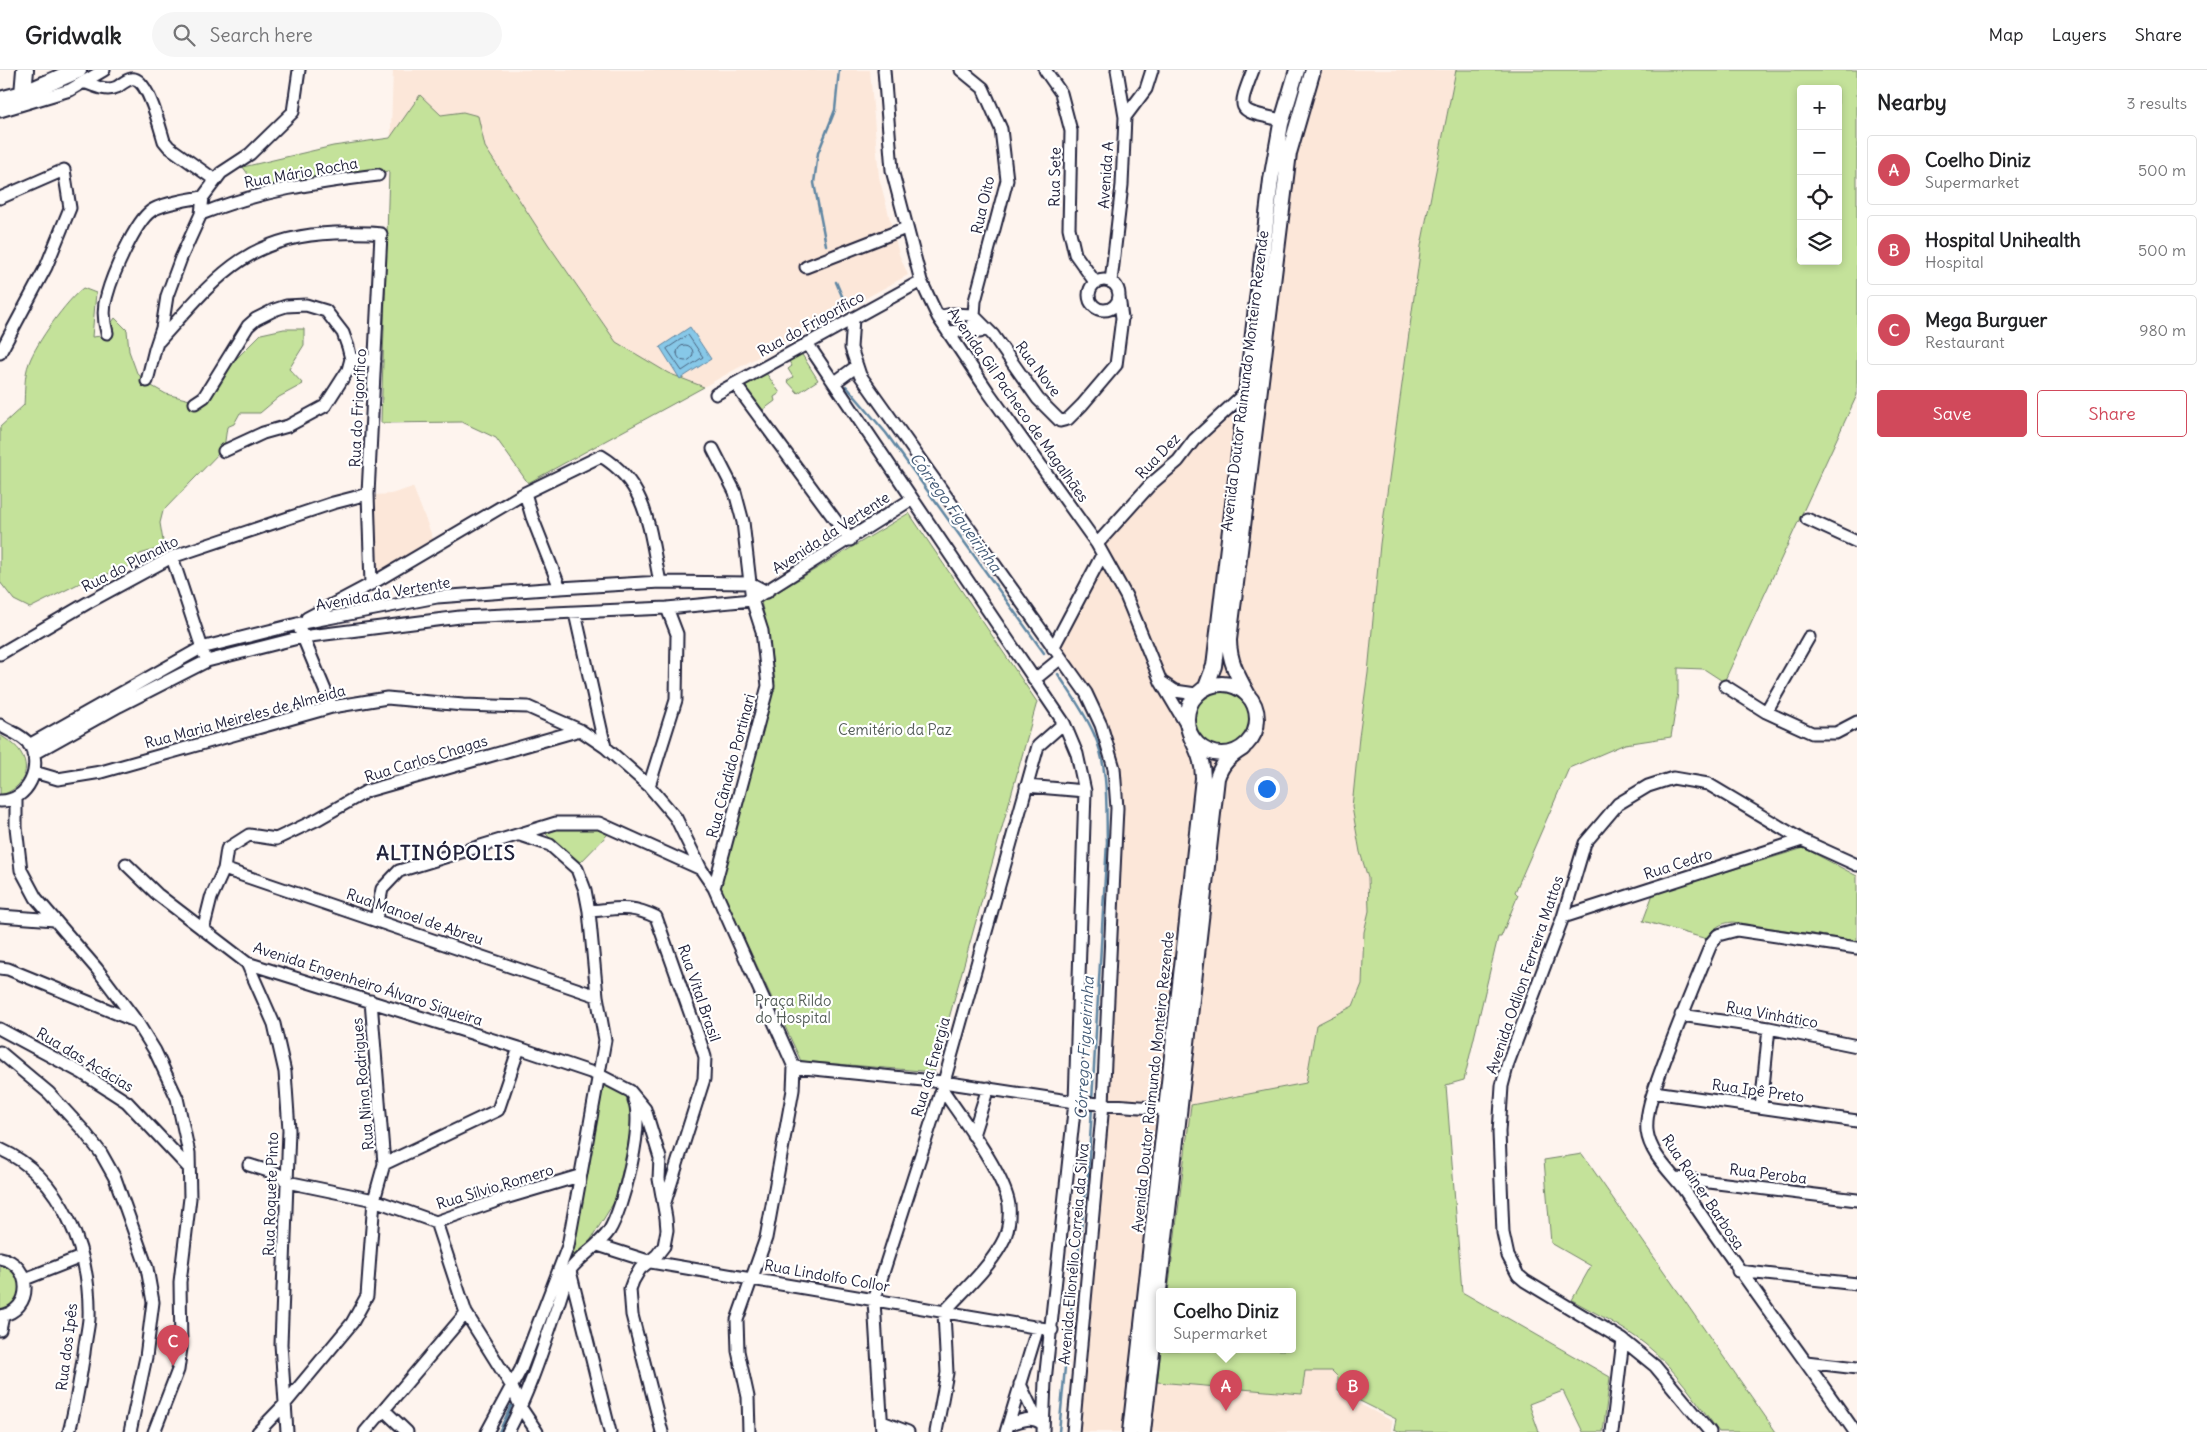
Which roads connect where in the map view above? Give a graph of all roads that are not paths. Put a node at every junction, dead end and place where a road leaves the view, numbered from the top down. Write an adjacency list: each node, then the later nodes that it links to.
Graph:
1 (25, 70): 13 (highway)
2 (104, 70): 12 (street)
3 (299, 70): 17 (street)
4 (884, 70): 21 (street, Avenida Gil Pacheco de Magalhães)
5 (961, 70): 27 (street, Rua Oito)
6 (1045, 70): 24 (street, Rua Sete)
7 (1116, 70): 14 (street, Avenida A)
8 (1152, 70): 14 (street)
9 (1253, 70): 15 (street)
10 (1297, 70): 15 (main road, Avenida Doutor Raimundo Monteiro Rezende)
11 (1313, 70): 76 (main road, Avenida Doutor Raimundo Monteiro Rezende)
12 (76, 76): 13 (highway); 17 (street)
13 (10, 102)
14 (1125, 117): 25 (street, Avenida A)
15 (1282, 120): 43 (main road, Avenida Doutor Raimundo Monteiro Rezende)
16 (378, 175): 20 (street, Rua Mário Rocha)
17 (216, 180): 18 (street)
18 (203, 197): 20 (street); 32 (street)
19 (0, 199): 36 (street)
20 (201, 214): 34 (street)
21 (906, 228): 22 (street); 23 (street, Avenida Gil Pacheco de Magalhães)
22 (806, 266)
23 (921, 281): 28 (street, Avenida Gil Pacheco de Magalhães); 29 (street, Rua do Frigorífico)
24 (1095, 282): 25 (street); 26 (street)
25 (1111, 282): 26 (street)
26 (1119, 296): 33 (street, Rua Nove)
27 (973, 315): 28 (street); 30 (street, Rua Oito); 33 (street, Rua Nove)
28 (938, 317): 31 (street, Avenida Gil Pacheco de Magalhães)
29 (854, 318): 35 (street, Rua do Frigorífico); 39 (street, Avenida Elionélio Correia da Silva)
30 (973, 330): 31 (street); 33 (street)
31 (948, 332): 54 (street, Avenida Gil Pacheco de Magalhães)
32 (107, 334)
33 (993, 335)
34 (159, 341): 38 (street, Rua do Frigorífico); 40 (street)
35 (807, 343): 41 (street, Avenida Elionélio Correia da Silva); 42 (street, Rua do Frigorífico)
36 (0, 352)
37 (351, 360): 38 (street); 45 (street); 47 (street)
38 (376, 361): 49 (street, Rua do Frigorífico)
39 (857, 366): 41 (street); 68 (street, Avenida Elionélio Correia da Silva)
40 (147, 382)
41 (834, 383): 50 (street, Avenida Elionélio Correia da Silva)
42 (735, 384): 44 (street, Rua do Frigorífico); 52 (street)
43 (1245, 393): 54 (street, Rua Dez); 75 (main road, Avenida Doutor Raimundo Monteiro Rezende)
44 (716, 394)
45 (195, 403)
46 (714, 449): 57 (street, Rua Cândido Portinari)
47 (224, 451)
48 (525, 493): 56 (street); 58 (street); 59 (street)
49 (368, 494): 55 (street, Rua do Planalto); 58 (street, Rua do Frigorífico)
50 (912, 499): 52 (street, Avenida da Vertente); 72 (street, Avenida Elionélio Correia da Silva)
51 (1807, 519): 53 (street)
52 (850, 540): 60 (street, Avenida da Vertente)
53 (1857, 542)
54 (1099, 550): 68 (street); 73 (street, Avenida Gil Pacheco de Magalhães)
55 (172, 557): 67 (street); 69 (street, Rua do Planalto)
56 (660, 582): 57 (street, Avenida da Vertente); 59 (street, Avenida da Vertente)
57 (750, 583): 60 (street, Avenida da Vertente); 61 (street, Rua Cândido Portinari)
58 (371, 584): 64 (street)
59 (560, 588): 64 (street, Avenida da Vertente)
60 (767, 592): 61 (street, Avenida da Vertente)
61 (752, 600): 62 (street, Avenida da Vertente); 99 (street, Rua Cândido Portinari)
62 (667, 608): 63 (street, Avenida da Vertente); 88 (street)
63 (574, 613): 65 (street, Avenida da Vertente); 84 (street)
64 (297, 624): 65 (street); 67 (street, Avenida da Vertente)
65 (302, 637): 71 (street, Avenida da Vertente); 77 (street)
66 (1810, 637): 78 (street)
67 (202, 648): 71 (street); 86 (street, Avenida da Vertente)
68 (1053, 648): 70 (street, Avenida Elionélio Correia da Silva)
69 (0, 654)
70 (1061, 658): 72 (street); 125 (street, Avenida Elionélio Correia da Silva)
71 (207, 661): 86 (street, Avenida da Vertente)
72 (1034, 680): 80 (street, Avenida Elionélio Correia da Silva)
73 (1162, 682): 75 (street); 83 (street, Avenida Gil Pacheco de Magalhães)
74 (1725, 686): 78 (street)
75 (1201, 691): 76 (main road); 83 (main road, Avenida Doutor Raimundo Monteiro Rezende)
76 (1248, 695): 85 (main road, Avenida Doutor Raimundo Monteiro Rezende)
77 (332, 707): 82 (street, Rua Maria Meireles de Almeida); 87 (street, Rua Maria Meireles de Almeida)
78 (1766, 712): 79 (street)
79 (1857, 722)
80 (1064, 723): 89 (street, Rua da Energia); 90 (street, Avenida Elionélio Correia da Silva)
81 (3, 727): 86 (street)
82 (580, 730): 84 (street, Rua Maria Meireles de Almeida); 97 (street, Rua Carlos Chagas)
83 (1189, 732): 85 (main road); 127 (main road, Avenida Doutor Raimundo Monteiro Rezende)
84 (605, 747): 88 (street, Rua Maria Meireles de Almeida)
85 (1243, 748): 150 (main road, Avenida Doutor Raimundo Monteiro Rezende)
86 (31, 749): 87 (street)
87 (34, 772): 91 (street)
88 (649, 786): 98 (street, Rua Maria Meireles de Almeida)
89 (1026, 786): 90 (street); 120 (street, Rua da Energia)
90 (1085, 791): 124 (street, Avenida Elionélio Correia da Silva)
91 (16, 797): 92 (street); 103 (street)
92 (0, 801)
93 (520, 835): 98 (street); 100 (street); 104 (street)
94 (1802, 840): 96 (street, Avenida Odilon Ferreira Mattos); 102 (street, Rua Cedro); 102 (street, Avenida Odilon Ferreira Mattos)
95 (126, 864): 105 (street, Avenida Engenheiro Álvaro Siqueira)
96 (1857, 865)
97 (224, 869): 104 (street, Rua Manoel de Abreu); 105 (street, Rua Carlos Chagas)
98 (701, 869): 99 (street, Rua Maria Meireles de Almeida)
99 (714, 888): 118 (street, Rua Maria Meireles de Almeida)
100 (589, 911): 109 (street); 139 (street, Rua Vital Brasil)
101 (0, 916): 103 (street)
102 (1562, 917): 159 (street, Avenida Odilon Ferreira Mattos)
103 (55, 920): 112 (street)
104 (376, 920): 109 (street, Rua Manoel de Abreu)
105 (203, 930): 107 (street, Avenida Engenheiro Álvaro Siqueira)
106 (1857, 948): 111 (street, Rua Rainer Barbosa)
107 (247, 963): 110 (street, Avenida Engenheiro Álvaro Siqueira); 136 (street, Rua Roquete Pinto)
108 (0, 968): 112 (street)
109 (597, 996): 119 (street)
110 (371, 1001): 116 (street, Avenida Engenheiro Álvaro Siqueira); 131 (street, Rua Nina Rodrigues)
111 (1681, 1015): 113 (street, Rua Vinhático); 123 (street, Rua Rainer Barbosa)
112 (137, 1022): 133 (street)
113 (1769, 1028): 115 (street, Rua Vinhático); 126 (street)
114 (0, 1029): 133 (street, Rua das Acácias)
115 (1857, 1046)
116 (519, 1048): 119 (street, Avenida Engenheiro Álvaro Siqueira); 131 (street)
117 (0, 1052): 172 (street)
118 (794, 1067): 120 (street); 147 (street, Rua Maria Meireles de Almeida)
119 (599, 1075): 122 (street, Avenida Engenheiro Álvaro Siqueira); 134 (street)
120 (942, 1086): 121 (street); 129 (street); 151 (street, Rua da Energia)
121 (988, 1088): 124 (street); 129 (street)
122 (630, 1091): 139 (street); 141 (street)
123 (1654, 1092): 126 (street, Rua Ipê Preto); 135 (street, Rua Rainer Barbosa)
124 (1075, 1102): 125 (street); 158 (street, Avenida Elionélio Correia da Silva)
125 (1103, 1104): 127 (street); 186 (street, Avenida Elionélio Correia da Silva)
126 (1761, 1107): 128 (street, Rua Ipê Preto)
127 (1166, 1109): 187 (main road, Avenida Doutor Raimundo Monteiro Rezende)
128 (1855, 1123)
129 (973, 1135): 152 (street)
130 (0, 1149): 142 (street, Rua dos Ipês)
131 (384, 1164): 137 (street)
132 (249, 1165): 136 (street, Rua Sílvio Romero)
133 (189, 1168): 173 (street)
134 (579, 1176): 140 (street, Rua Sílvio Romero); 164 (street)
135 (1676, 1178): 138 (street, Rua Peroba); 146 (street, Rua Rainer Barbosa)
136 (288, 1182): 137 (street, Rua Sílvio Romero); 165 (street, Rua Roquete Pinto)
137 (374, 1200): 140 (street, Rua Sílvio Romero); 165 (street)
138 (1857, 1200)
139 (664, 1204): 144 (street)
140 (436, 1222): 153 (street)
141 (598, 1245): 144 (street, Rua Lindolfo Collor); 145 (street)
142 (81, 1257): 148 (street); 171 (street, Rua dos Ipês)
143 (0, 1258): 148 (street)
144 (651, 1262): 147 (street, Rua Lindolfo Collor); 182 (street)
145 (570, 1270): 166 (street); 181 (street)
146 (1738, 1271): 149 (street); 160 (street, Rua Rainer Barbosa)
147 (752, 1278): 151 (street, Rua Lindolfo Collor); 183 (street, Rua Maria Meireles de Almeida)
148 (25, 1279): 154 (street)
149 (1857, 1284)
150 (1159, 1288)
151 (874, 1301): 152 (street, Rua Lindolfo Collor); 169 (street, Rua da Energia)
152 (944, 1312): 156 (street, Rua Lindolfo Collor); 185 (street)
153 (466, 1313): 164 (street); 167 (street)
154 (2, 1316): 157 (street)
155 (1156, 1317): 188 (main road, Avenida Doutor Raimundo Monteiro Rezende)
156 (1038, 1327): 158 (street, Rua Lindolfo Collor); 162 (street)
157 (0, 1330)
158 (1052, 1330): 163 (street, Avenida Elionélio Correia da Silva)
159 (1623, 1340): 189 (street); 190 (street, Avenida Odilon Ferreira Mattos)
160 (1806, 1362): 161 (street); 191 (street, Rua Rainer Barbosa)
161 (1857, 1368)
162 (1022, 1378): 163 (street); 168 (street); 170 (street)
163 (1045, 1381): 168 (street, Avenida Elionélio Correia da Silva)
164 (511, 1385): 166 (street); 178 (street)
165 (284, 1405): 174 (street); 175 (street, Rua Roquete Pinto)
166 (521, 1408): 179 (street); 180 (street)
167 (384, 1410): 176 (street); 177 (street)
168 (1041, 1426): 170 (street)
169 (882, 1427): 184 (street)
170 (1007, 1429)
171 (69, 1432)
172 (130, 1432)
173 (154, 1432)
174 (258, 1432)
175 (287, 1432)
176 (365, 1432)
177 (407, 1432)
178 (487, 1432)
179 (508, 1432)
180 (537, 1432)
181 (610, 1432)
182 (662, 1432)
183 (749, 1432)
184 (908, 1432)
185 (936, 1432)
186 (1073, 1432)
187 (1130, 1432)
188 (1143, 1432)
189 (1612, 1432)
190 (1710, 1432)
191 (1855, 1432)

